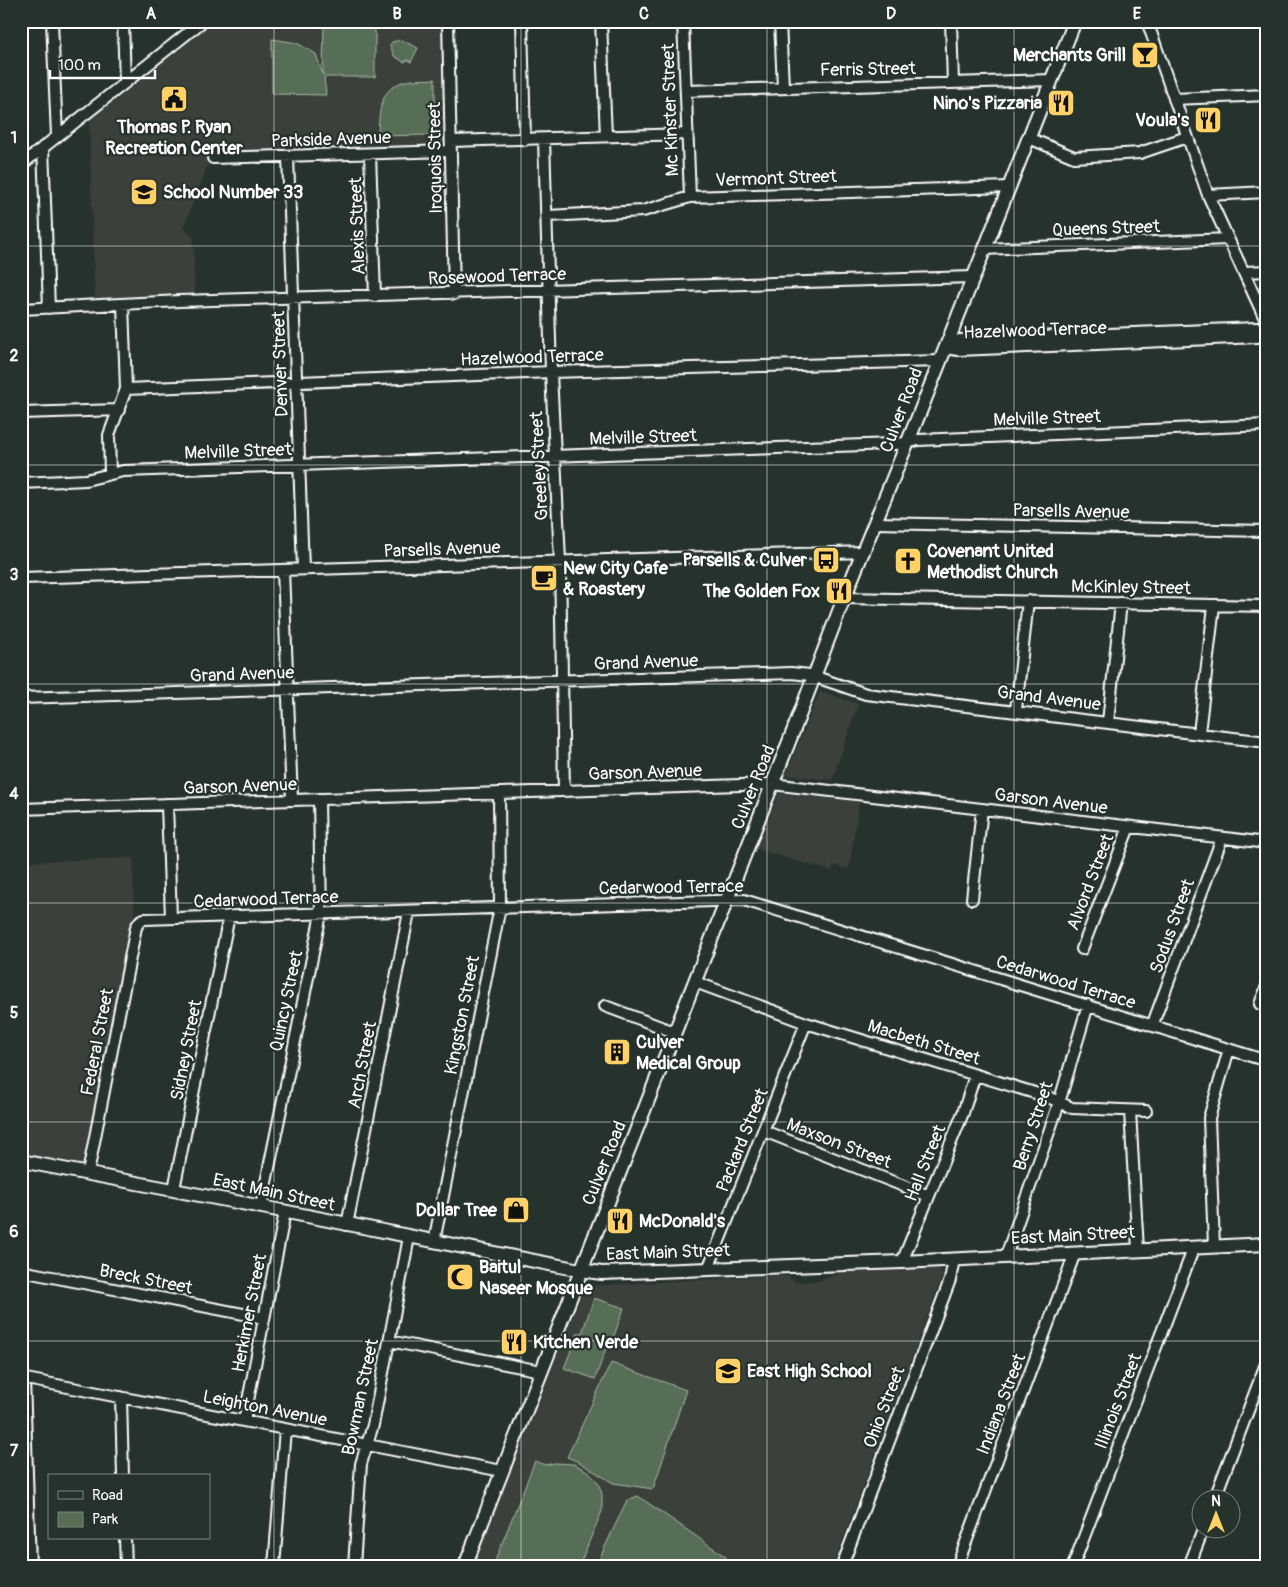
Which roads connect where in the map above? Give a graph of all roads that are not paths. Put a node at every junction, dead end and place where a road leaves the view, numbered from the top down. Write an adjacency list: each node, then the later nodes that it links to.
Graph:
1 (52, 21): 20 (street)
2 (123, 21): 13 (street)
3 (203, 21): 13 (street)
4 (448, 21): 26 (street, Iroquois Street)
5 (522, 21): 25 (street)
6 (602, 21): 21 (street)
7 (683, 21): 16 (street, Mc Kinster Street)
8 (780, 21): 15 (street)
9 (951, 21): 14 (street)
10 (1075, 21): 12 (main road, Culver Road)
11 (1147, 21): 18 (street)
12 (1052, 80): 14 (street, Ferris Street); 23 (main road, Culver Road)
13 (125, 83): 20 (street)
14 (953, 83): 15 (street, Ferris Street)
15 (783, 87): 16 (street, Ferris Street)
16 (686, 91): 19 (street, Mc Kinster Street)
17 (1267, 95): 18 (street)
18 (1174, 99): 22 (street)
19 (687, 134): 21 (street, Parkside Avenue); 35 (street, Mc Kinster Street)
20 (57, 136): 27 (street)
21 (606, 136): 24 (street, Parkside Avenue)
22 (1187, 137): 23 (street); 34 (street)
23 (1029, 138): 32 (main road, Culver Road)
24 (544, 139): 25 (street, Parkside Avenue); 36 (street, Greeley Street)
25 (525, 140): 26 (street, Parkside Avenue)
26 (451, 146): 28 (street, Parkside Avenue); 43 (street, Iroquois Street)
27 (43, 147): 31 (street); 47 (street)
28 (370, 154): 29 (street, Parkside Avenue); 44 (street, Alexis Street)
29 (288, 157): 30 (street, Parkside Avenue); 45 (street, Denver Street)
30 (213, 158)
31 (21, 165)
32 (1009, 187): 35 (street, Vermont Street); 38 (main road, Culver Road)
33 (1267, 192): 34 (street)
34 (1208, 195): 37 (street)
35 (690, 198): 36 (street, Vermont Street)
36 (547, 216): 42 (street, Greeley Street)
37 (1228, 238): 38 (street, Queens Street); 40 (street)
38 (984, 249): 41 (main road, Culver Road)
39 (1267, 271): 40 (street)
40 (1244, 272): 49 (street)
41 (973, 277): 42 (street, Rosewood Terrace); 52 (main road, Culver Road)
42 (550, 291): 43 (street, Rosewood Terrace); 54 (street, Greeley Street)
43 (454, 294): 44 (street, Rosewood Terrace)
44 (375, 296): 45 (street, Rosewood Terrace)
45 (294, 298): 46 (street, Rosewood Terrace); 55 (street, Denver Street)
46 (123, 304): 47 (street, Rosewood Terrace); 56 (street)
47 (49, 308): 48 (street, Rosewood Terrace)
48 (21, 309)
49 (1267, 323)
50 (1267, 330): 52 (street, Hazelwood Terrace)
51 (1267, 333): 52 (street, Hazelwood Terrace)
52 (946, 345): 53 (main road, Culver Road)
53 (939, 361): 54 (street, Hazelwood Terrace); 60 (main road, Culver Road)
54 (551, 372): 55 (street, Hazelwood Terrace); 61 (street, Greeley Street)
55 (298, 381): 56 (street, Hazelwood Terrace); 62 (street, Denver Street)
56 (126, 389): 57 (street)
57 (119, 410): 58 (street); 63 (street)
58 (21, 413)
59 (1267, 426): 60 (street, Melville Street)
60 (907, 443): 61 (street, Melville Street); 65 (main road, Culver Road)
61 (556, 456): 62 (street, Melville Street); 68 (street, Greeley Street)
62 (300, 465): 63 (street, Melville Street); 69 (street, Denver Street)
63 (110, 474): 64 (street, Melville Street)
64 (21, 483)
65 (876, 523): 66 (street, Parsells Avenue); 67 (main road, Culver Road)
66 (1267, 531)
67 (864, 552): 68 (street, Parsells Avenue); 72 (main road, Culver Road)
68 (560, 562): 69 (street, Parsells Avenue); 78 (street, Greeley Street)
69 (303, 569): 70 (street, Parsells Avenue)
70 (283, 570): 71 (street, Parsells Avenue); 79 (street)
71 (21, 578)
72 (844, 598): 73 (street, McKinley Street); 77 (main road, Culver Road)
73 (1028, 601): 74 (street, McKinley Street); 81 (street)
74 (1121, 603): 75 (street, McKinley Street); 82 (street)
75 (1214, 606): 76 (street, McKinley Street); 83 (street)
76 (1267, 606)
77 (815, 676): 78 (street, Grand Avenue); 81 (street, Grand Avenue); 85 (main road, Culver Road)
78 (563, 681): 79 (street, Grand Avenue); 86 (street, Greeley Street)
79 (288, 689): 80 (street, Grand Avenue); 89 (street)
80 (21, 698)
81 (1016, 710): 82 (street, Grand Avenue)
82 (1108, 722): 83 (street, Grand Avenue)
83 (1199, 733): 84 (street, Grand Avenue)
84 (1267, 742)
85 (772, 784): 86 (street, Garson Avenue); 92 (street, Garson Avenue); 97 (main road, Culver Road)
86 (564, 791): 87 (street, Garson Avenue)
87 (499, 793): 88 (street, Garson Avenue); 98 (street, Kingston Street)
88 (319, 799): 89 (street, Garson Avenue); 100 (street, Quincy Street)
89 (292, 800): 90 (street, Garson Avenue)
90 (167, 804): 91 (street, Garson Avenue); 102 (street)
91 (21, 809)
92 (982, 809): 93 (street, Garson Avenue); 96 (street)
93 (1129, 827): 94 (street, Garson Avenue); 104 (street, Alvord Street)
94 (1222, 838): 95 (street, Garson Avenue); 111 (street, Sodus Street)
95 (1267, 843)
96 (972, 899)
97 (727, 900): 98 (street, Cedarwood Terrace); 105 (main road, Culver Road); 108 (street, Cedarwood Terrace)
98 (500, 907): 99 (street, Cedarwood Terrace); 128 (street, Kingston Street)
99 (409, 912): 100 (street, Cedarwood Terrace); 126 (street, Arch Street)
100 (321, 914): 101 (street, Cedarwood Terrace); 124 (street, Quincy Street)
101 (229, 916): 102 (street, Cedarwood Terrace); 122 (street, Sidney Street)
102 (171, 918): 103 (street, Cedarwood Terrace)
103 (142, 920): 121 (street, Federal Street)
104 (1082, 949)
105 (695, 982): 110 (street, Macbeth Street); 112 (main road, Culver Road)
106 (1267, 986): 107 (street)
107 (1260, 1004)
108 (1088, 1005): 111 (street, Cedarwood Terrace); 116 (street, Berry Street)
109 (605, 1006): 112 (street)
110 (806, 1023): 115 (street, Macbeth Street); 119 (street, Packard Street)
111 (1152, 1026): 113 (street, Cedarwood Terrace)
112 (674, 1032): 138 (main road, Culver Road)
113 (1229, 1049): 114 (street, Cedarwood Terrace); 130 (street)
114 (1267, 1061)
115 (975, 1075): 116 (street, Macbeth Street); 123 (street, Hall Street)
116 (1059, 1103): 117 (street, Macbeth Street); 134 (street, Berry Street)
117 (1130, 1111): 118 (street, Macbeth Street); 132 (street)
118 (1146, 1111)
119 (764, 1131): 123 (street, Maxson Street); 137 (street, Packard Street)
120 (21, 1161): 121 (main road, East Main Street)
121 (88, 1173): 122 (main road, East Main Street)
122 (174, 1190): 124 (main road, East Main Street)
123 (929, 1196): 136 (street, Hall Street)
124 (261, 1206): 125 (main road, East Main Street)
125 (285, 1212): 126 (main road, East Main Street); 140 (street, Herkimer Street)
126 (347, 1225): 127 (main road, East Main Street)
127 (409, 1237): 128 (main road, East Main Street); 141 (street, Bowman Street)
128 (434, 1242): 138 (main road, East Main Street)
129 (1267, 1244): 130 (main road, East Main Street)
130 (1214, 1246): 131 (main road, East Main Street)
131 (1194, 1247): 132 (main road, East Main Street); 161 (street, Illinois Street)
132 (1138, 1250): 133 (main road, East Main Street)
133 (1075, 1253): 134 (main road, East Main Street); 160 (street, Indiana Street)
134 (1006, 1256): 135 (main road, East Main Street)
135 (954, 1259): 136 (main road, East Main Street); 159 (street, Ohio Street)
136 (902, 1262): 137 (main road, East Main Street)
137 (708, 1269): 138 (main road, East Main Street)
138 (580, 1270): 143 (main road, Culver Road)
139 (21, 1271): 140 (street, Breck Street)
140 (264, 1318): 146 (street, Herkimer Street)
141 (389, 1341): 143 (street); 148 (street, Bowman Street)
142 (1267, 1361): 151 (street)
143 (541, 1371): 149 (main road, Culver Road)
144 (23, 1378): 145 (street, Leighton Avenue); 154 (street)
145 (121, 1397): 146 (street, Leighton Avenue); 150 (street)
146 (244, 1420): 147 (street, Leighton Avenue)
147 (285, 1428): 148 (street, Leighton Avenue); 156 (street)
148 (366, 1444): 149 (street, Leighton Avenue); 157 (street, Bowman Street)
149 (502, 1471): 158 (main road, Culver Road)
150 (123, 1474)
151 (1218, 1490)
152 (125, 1540): 155 (street)
153 (1199, 1540): 162 (street)
154 (30, 1566)
155 (126, 1566)
156 (274, 1566)
157 (354, 1566)
158 (465, 1566)
159 (842, 1566)
160 (957, 1566)
161 (1073, 1566)
162 (1189, 1566)

